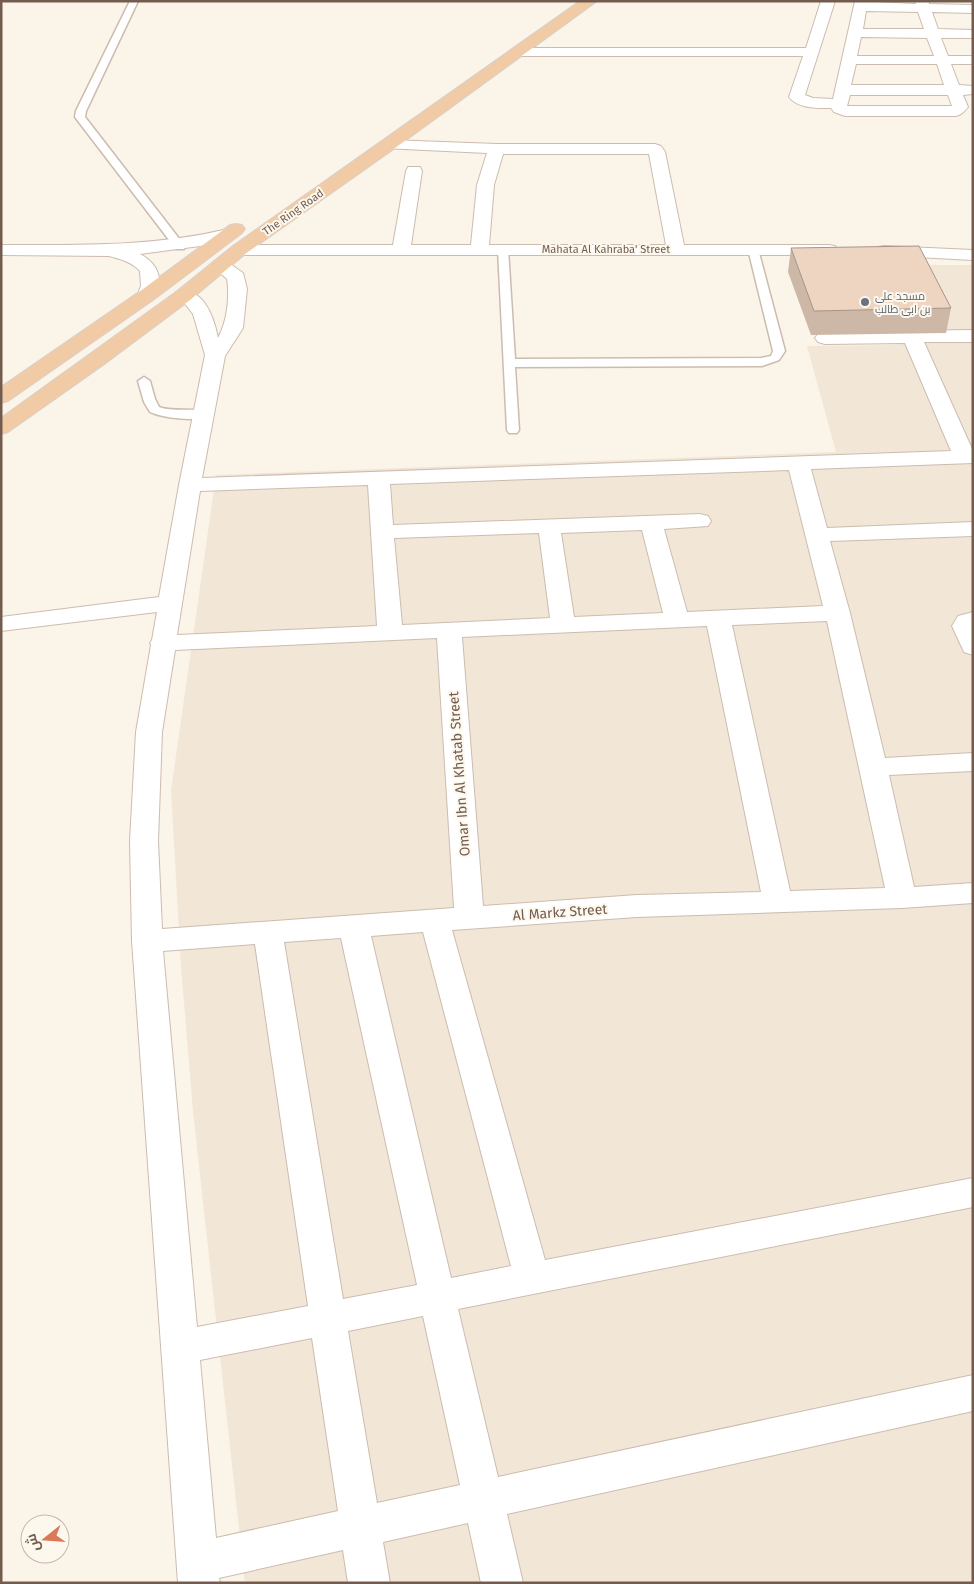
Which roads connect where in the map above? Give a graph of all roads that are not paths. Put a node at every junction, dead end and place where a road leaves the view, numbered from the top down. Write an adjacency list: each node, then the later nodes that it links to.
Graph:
1 (134, 1): 25 (lane)
2 (561, 1): 8 (highway)
3 (590, 1): 12 (highway, The Ring Road)
4 (828, 1): 13 (street)
5 (861, 4): 6 (street); 9 (street)
6 (922, 5): 7 (street); 10 (street)
7 (973, 9)
8 (516, 32)
9 (855, 34): 10 (street); 14 (street)
10 (932, 34): 11 (street); 15 (street)
11 (973, 34)
12 (518, 52): 13 (street); 20 (highway, The Ring Road)
13 (811, 52): 19 (street)
14 (849, 60): 15 (street); 19 (street)
15 (942, 60): 16 (street); 17 (street)
16 (973, 60)
17 (954, 90): 18 (street); 19 (street); 19 (street)
18 (973, 90)
19 (842, 97)
20 (389, 145): 21 (street); 32 (highway, The Ring Road)
21 (497, 148): 26 (street); 28 (street)
22 (414, 171): 33 (street)
23 (250, 219): 24 (highway, The Ring Road)
24 (228, 234): 25 (street); 38 (highway, The Ring Road)
25 (180, 246): 31 (street)
26 (480, 249): 27 (street, Mahata Al Kahraba' Street); 33 (street, Mahata Al Kahraba' Street)
27 (503, 249): 28 (street, Mahata Al Kahraba' Street); 44 (lane)
28 (676, 249): 29 (street, Mahata Al Kahraba' Street)
29 (753, 249): 34 (street, Mahata Al Kahraba' Street); 44 (lane)
30 (1, 250): 31 (street)
31 (106, 250): 38 (street)
32 (239, 250): 33 (street, Mahata Al Kahraba' Street); 37 (highway, The Ring Road)
33 (401, 250)
34 (841, 250)
35 (871, 251): 36 (street)
36 (973, 255)
37 (220, 265): 39 (highway, The Ring Road); 43 (street)
38 (146, 296): 46 (highway, The Ring Road)
39 (183, 296): 43 (street); 48 (highway, The Ring Road)
40 (973, 336): 41 (street)
41 (912, 337): 42 (street); 50 (street)
42 (825, 338)
43 (215, 355): 47 (street)
44 (510, 363): 49 (lane)
45 (144, 381): 47 (lane)
46 (1, 398)
47 (204, 414): 53 (street)
48 (1, 428)
49 (514, 430)
50 (968, 457): 51 (street)
51 (798, 463): 52 (street); 59 (street)
52 (378, 478): 53 (street); 58 (street)
53 (190, 485): 60 (street)
54 (700, 521): 55 (street)
55 (651, 522): 56 (street); 63 (street)
56 (549, 526): 58 (street); 66 (street)
57 (973, 529): 59 (street)
58 (382, 532): 68 (street)
59 (818, 535): 61 (street)
60 (170, 603): 65 (street); 69 (street)
61 (838, 613): 62 (street); 72 (street)
62 (718, 618): 63 (street); 75 (street)
63 (677, 620): 66 (street)
64 (973, 620): 70 (street)
65 (1, 624)
66 (563, 626): 67 (street)
67 (449, 630): 68 (street); 76 (street, Omar Ibn Al Khatab Street)
68 (390, 633): 69 (street)
69 (162, 643): 80 (street)
70 (973, 647)
71 (973, 762): 72 (street)
72 (875, 767): 74 (street)
73 (973, 893): 74 (street, Al Markz Street)
74 (902, 898): 75 (street, Al Markz Street)
75 (778, 901): 76 (street, Al Markz Street)
76 (469, 918): 77 (street, Al Markz Street)
77 (435, 921): 78 (street, Al Markz Street); 82 (street)
78 (354, 927): 79 (street, Al Markz Street); 83 (street)
79 (268, 933): 80 (street, Al Markz Street); 84 (street)
80 (147, 941): 85 (street)
81 (973, 1192): 82 (street)
82 (532, 1278): 83 (street)
83 (436, 1296): 84 (street); 87 (street)
84 (328, 1317): 85 (street); 88 (street)
85 (180, 1346): 89 (street)
86 (973, 1393): 87 (street)
87 (483, 1500): 88 (street); 91 (street)
88 (361, 1527): 89 (street); 90 (street)
89 (198, 1572)
90 (369, 1583)
91 (502, 1583)

